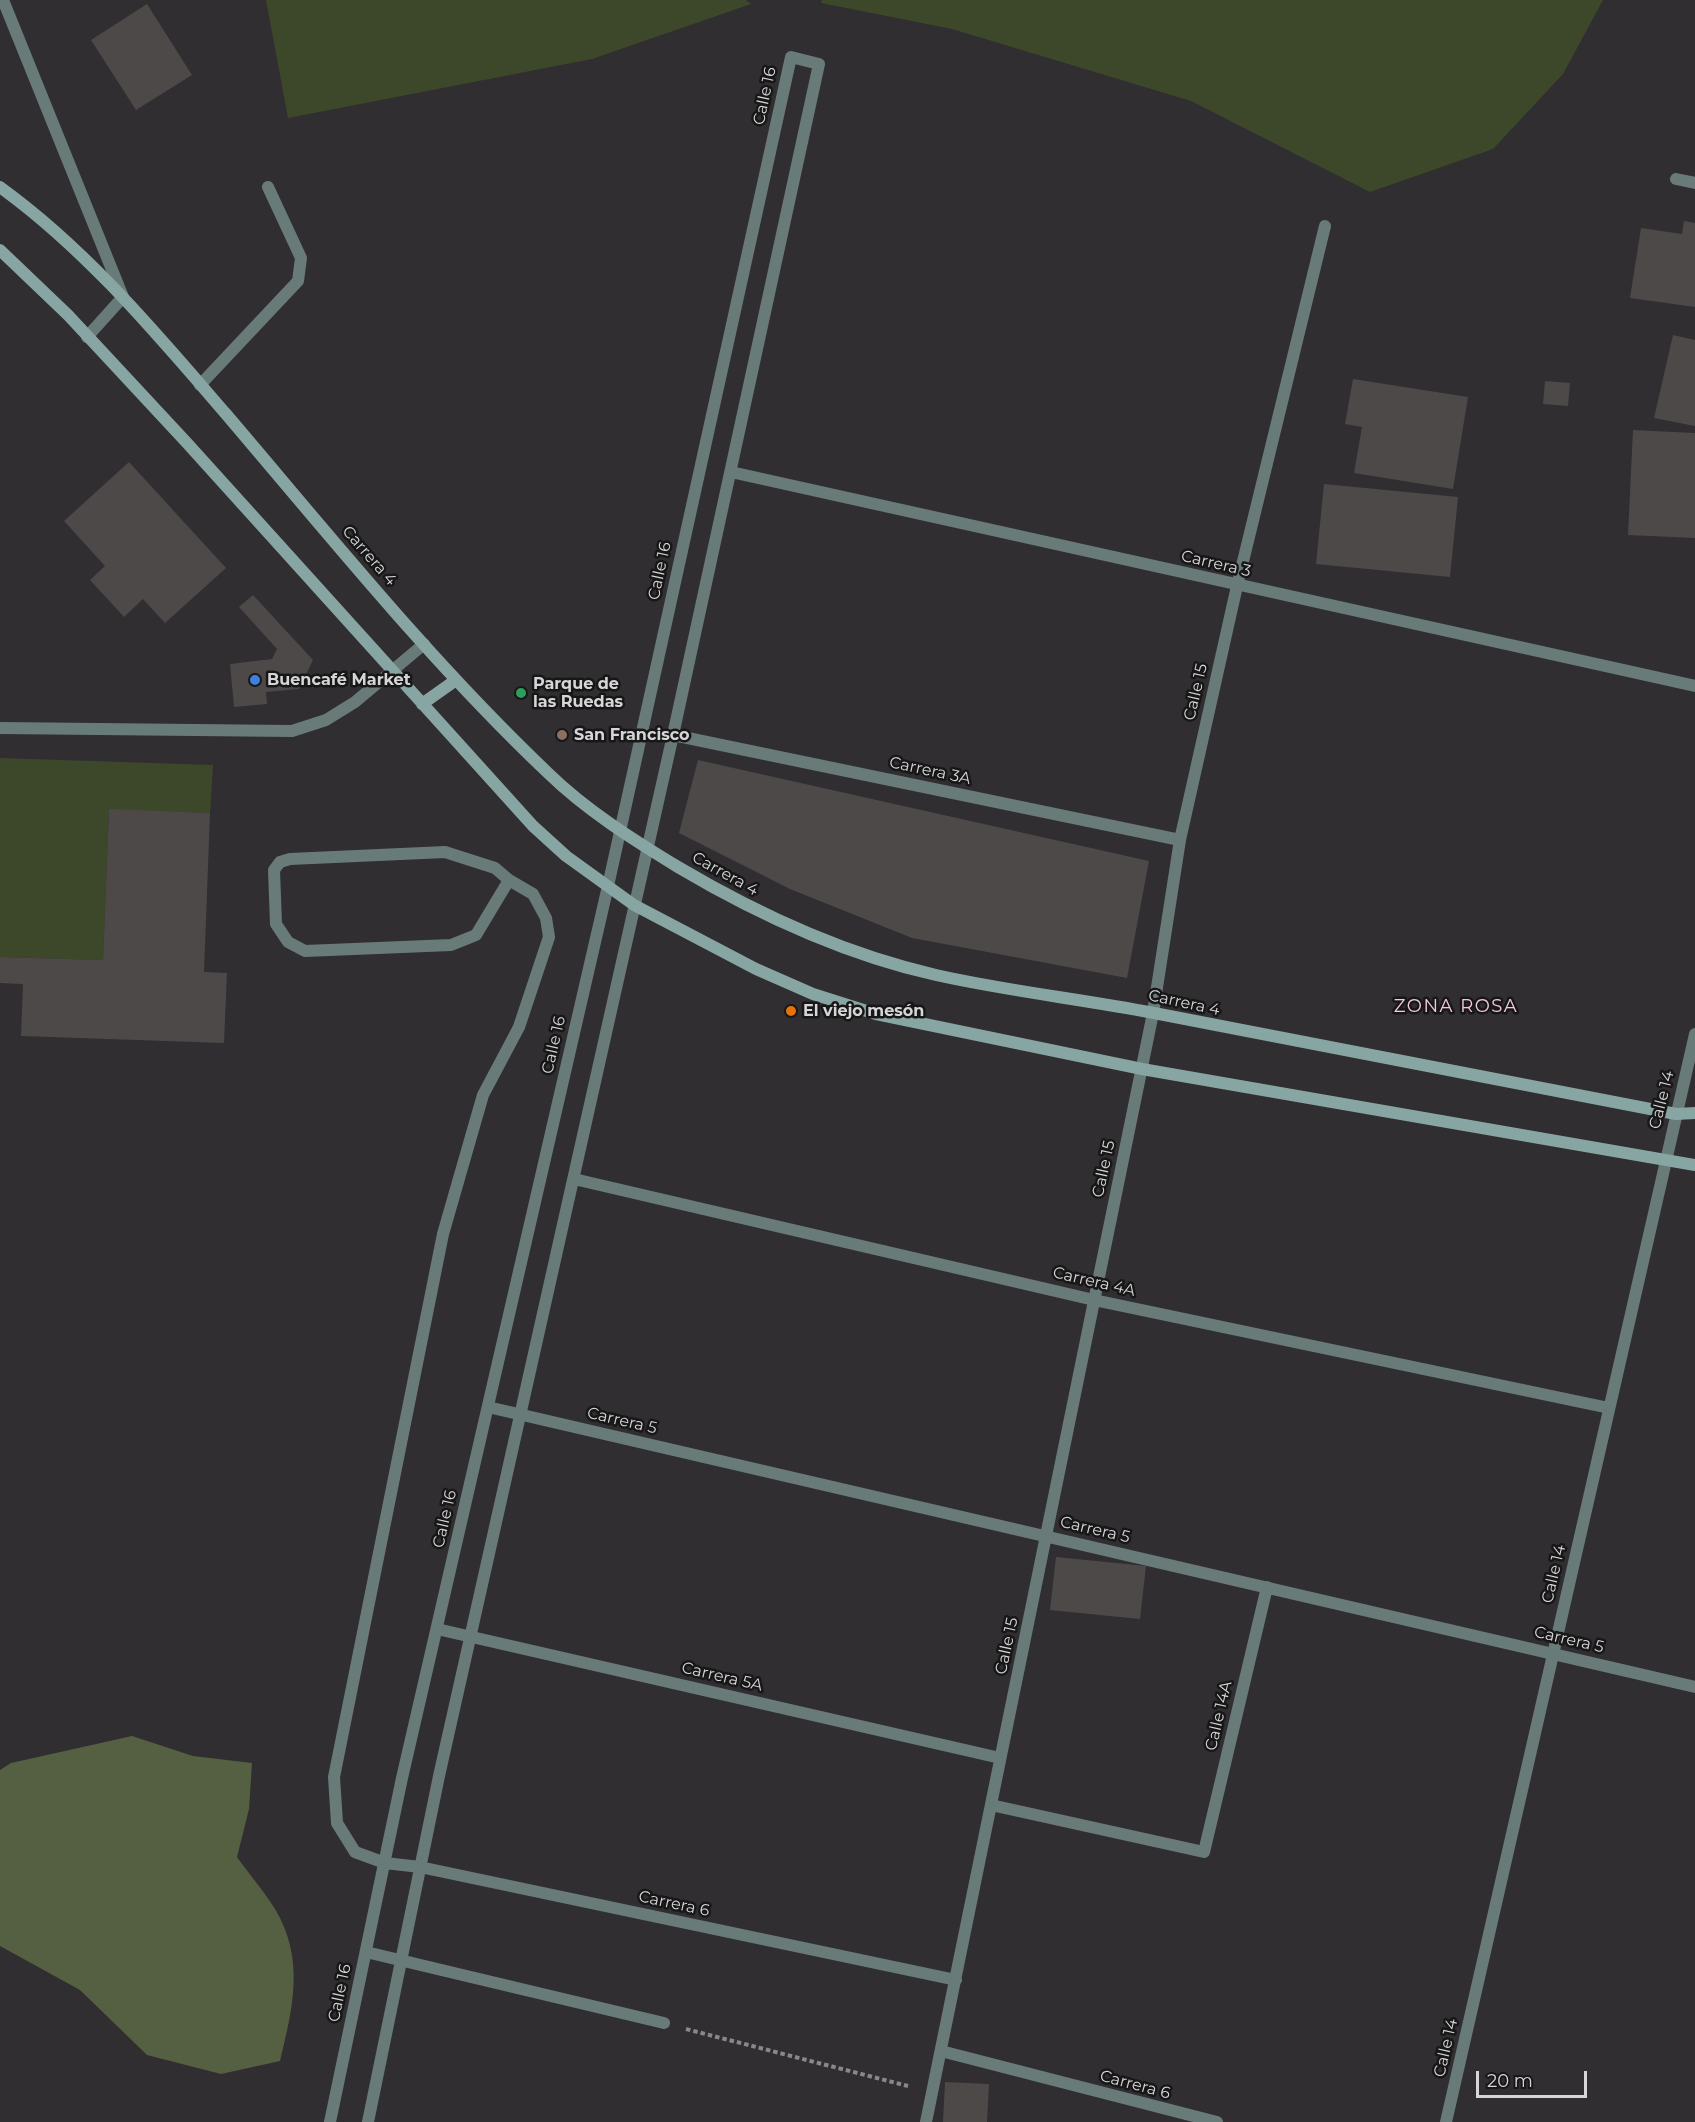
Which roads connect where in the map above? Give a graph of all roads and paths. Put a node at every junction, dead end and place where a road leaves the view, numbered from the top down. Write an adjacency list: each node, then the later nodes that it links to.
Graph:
1 (3, 0): 8 (street)
2 (1676, 179): 3 (street)
3 (1695, 183)
4 (0, 187): 8 (main road, Carrera 4)
5 (268, 188): 10 (street)
6 (1325, 226): 12 (street, Calle 15)
7 (0, 250): 9 (main road)
8 (123, 297): 9 (street); 10 (main road, Carrera 4)
9 (87, 337): 14 (main road)
10 (200, 385): 13 (main road, Carrera 4)
11 (731, 472): 12 (street, Carrera 3); 19 (street, Calle 16); 20 (street, Calle 16)
12 (1237, 586): 16 (street, Carrera 3); 21 (street, Calle 15)
13 (424, 644): 14 (street); 15 (main road, Carrera 4)
14 (392, 671): 17 (main road); 18 (street)
15 (456, 680): 17 (main road); 20 (main road, Carrera 4)
16 (1695, 686)
17 (422, 704): 24 (main road)
18 (0, 728)
19 (674, 735): 21 (street, Carrera 3A); 22 (street, Calle 16)
20 (620, 829): 22 (main road, Carrera 4); 24 (street, Calle 16)
21 (1180, 840): 26 (street, Calle 15)
22 (647, 848): 25 (street, Calle 16); 26 (main road, Carrera 4)
23 (509, 880): 23 (street, Carrera 6); 46 (street, Carrera 6)
24 (608, 886): 25 (main road); 35 (street, Calle 16)
25 (634, 905): 28 (main road); 33 (street, Calle 16)
26 (1153, 1013): 28 (street, Calle 15); 30 (main road, Carrera 4)
27 (1695, 1034): 30 (street, Calle 14)
28 (1142, 1069): 31 (main road); 34 (street, Calle 15)
29 (1695, 1113): 30 (main road, Carrera 4)
30 (1676, 1114): 31 (street, Calle 14)
31 (1664, 1160): 32 (main road); 36 (street, Calle 14)
32 (1695, 1165)
33 (574, 1179): 34 (street, Carrera 4A); 37 (street, Calle 16)
34 (1094, 1300): 36 (street, Carrera 4A); 38 (street, Calle 15)
35 (488, 1407): 37 (street, Carrera 5); 40 (street, Calle 16)
36 (1609, 1408): 42 (street, Calle 14)
37 (520, 1414): 38 (street, Carrera 5); 41 (street, Calle 16)
38 (1046, 1536): 39 (street, Carrera 5); 44 (street, Calle 15)
39 (1267, 1587): 42 (street, Carrera 5); 45 (street, Calle 14A)
40 (437, 1629): 41 (street, Carrera 5A); 46 (street, Calle 16)
41 (471, 1635): 44 (street, Carrera 5A); 47 (street, Calle 16)
42 (1553, 1654): 43 (street, Carrera 5); 59 (street, Calle 14)
43 (1695, 1688)
44 (1000, 1758): 45 (street, Calle 15)
45 (991, 1805): 50 (street, Calle 15)
46 (385, 1863): 47 (street, Carrera 6); 48 (street, Calle 16)
47 (420, 1867): 49 (street, Calle 16); 50 (street, Carrera 6)
48 (366, 1952): 49 (street); 55 (street, Calle 16)
49 (402, 1959): 51 (street); 56 (street, Calle 16)
50 (956, 1980): 52 (street, Calle 15)
51 (664, 2023): 53 (path)
52 (941, 2051): 54 (street, Carrera 6); 57 (street, Calle 15)
53 (881, 2079)
54 (1182, 2118): 58 (street, Carrera 6)
55 (330, 2122)
56 (368, 2122)
57 (926, 2122)
58 (1217, 2122)
59 (1446, 2122)

